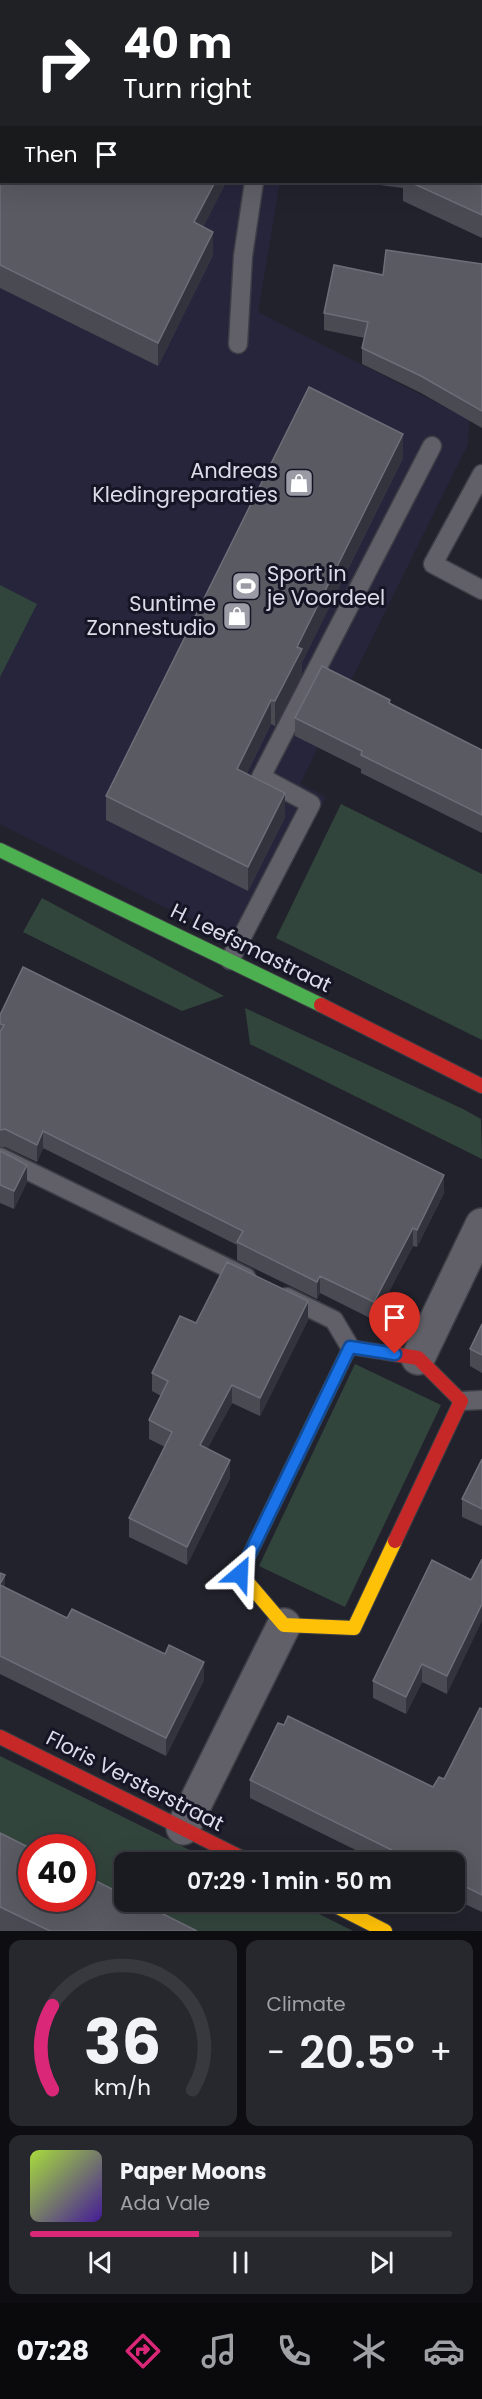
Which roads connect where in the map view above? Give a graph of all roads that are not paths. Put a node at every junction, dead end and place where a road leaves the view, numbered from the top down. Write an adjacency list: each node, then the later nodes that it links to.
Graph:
1 (254, 183): 2 (lane)
2 (238, 344)
3 (432, 446): 7 (lane)
4 (482, 474): 5 (lane)
5 (482, 590)
6 (0, 850): 7 (street, H. Leefsmastraat)
7 (230, 960): 8 (street, H. Leefsmastraat)
8 (482, 1086)
9 (0, 1157): 11 (lane)
10 (482, 1225): 12 (street)
11 (350, 1347): 12 (street); 15 (street)
12 (418, 1358): 14 (street)
13 (482, 1400): 14 (lane)
14 (461, 1401): 15 (street)
15 (284, 1625): 17 (street)
16 (0, 1737): 17 (street, Floris Versterstraat)
17 (183, 1828): 18 (street, Floris Versterstraat)
18 (230, 1852)
19 (348, 1912): 20 (street)
20 (385, 1931)

